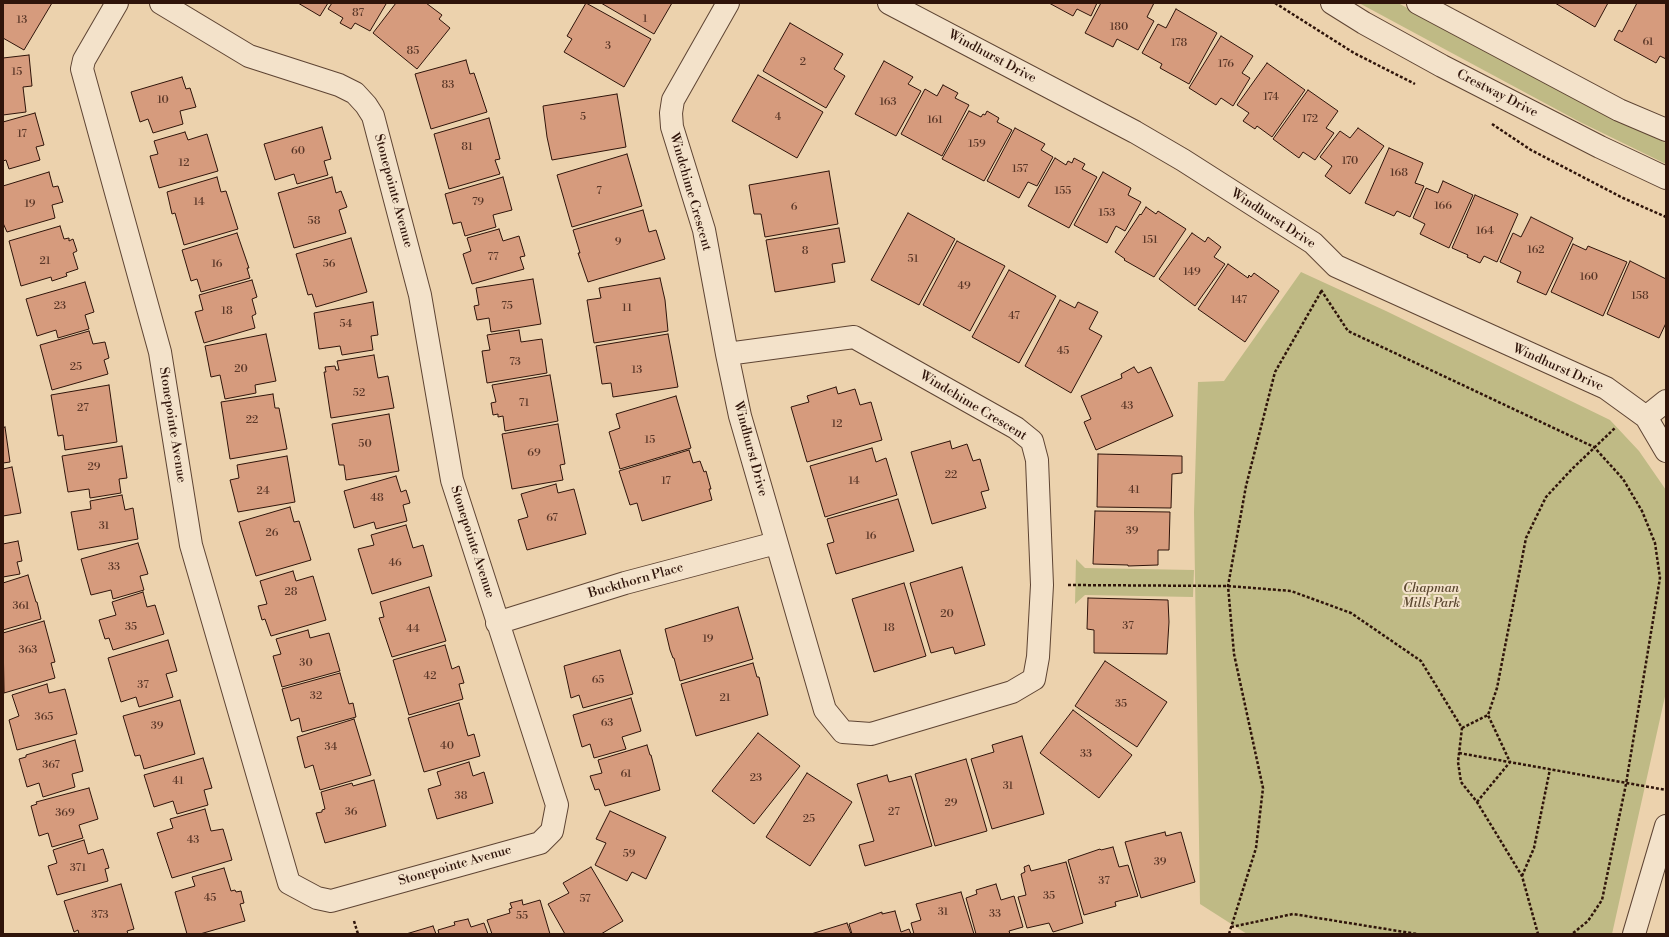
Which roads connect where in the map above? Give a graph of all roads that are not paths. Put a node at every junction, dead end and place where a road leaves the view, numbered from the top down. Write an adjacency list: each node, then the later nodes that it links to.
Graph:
1 (117, 3): 14 (street, Stonepointe Avenue)
2 (161, 3): 14 (street, Stonepointe Avenue)
3 (728, 3): 9 (street, Windchime Crescent)
4 (889, 3): 11 (street, Windhurst Drive)
5 (1332, 3): 8 (street, Crestway Drive)
6 (1418, 3): 7 (street)
7 (1666, 130)
8 (1666, 178)
9 (727, 354): 13 (street, Windhurst Drive); 13 (street, Windchime Crescent)
10 (1666, 401): 11 (street)
11 (1638, 410): 12 (street, Windhurst Drive)
12 (1666, 451)
13 (776, 543): 14 (street, Buckthorn Place)
14 (497, 623)
15 (1666, 826): 16 (street)
16 (1634, 934)

